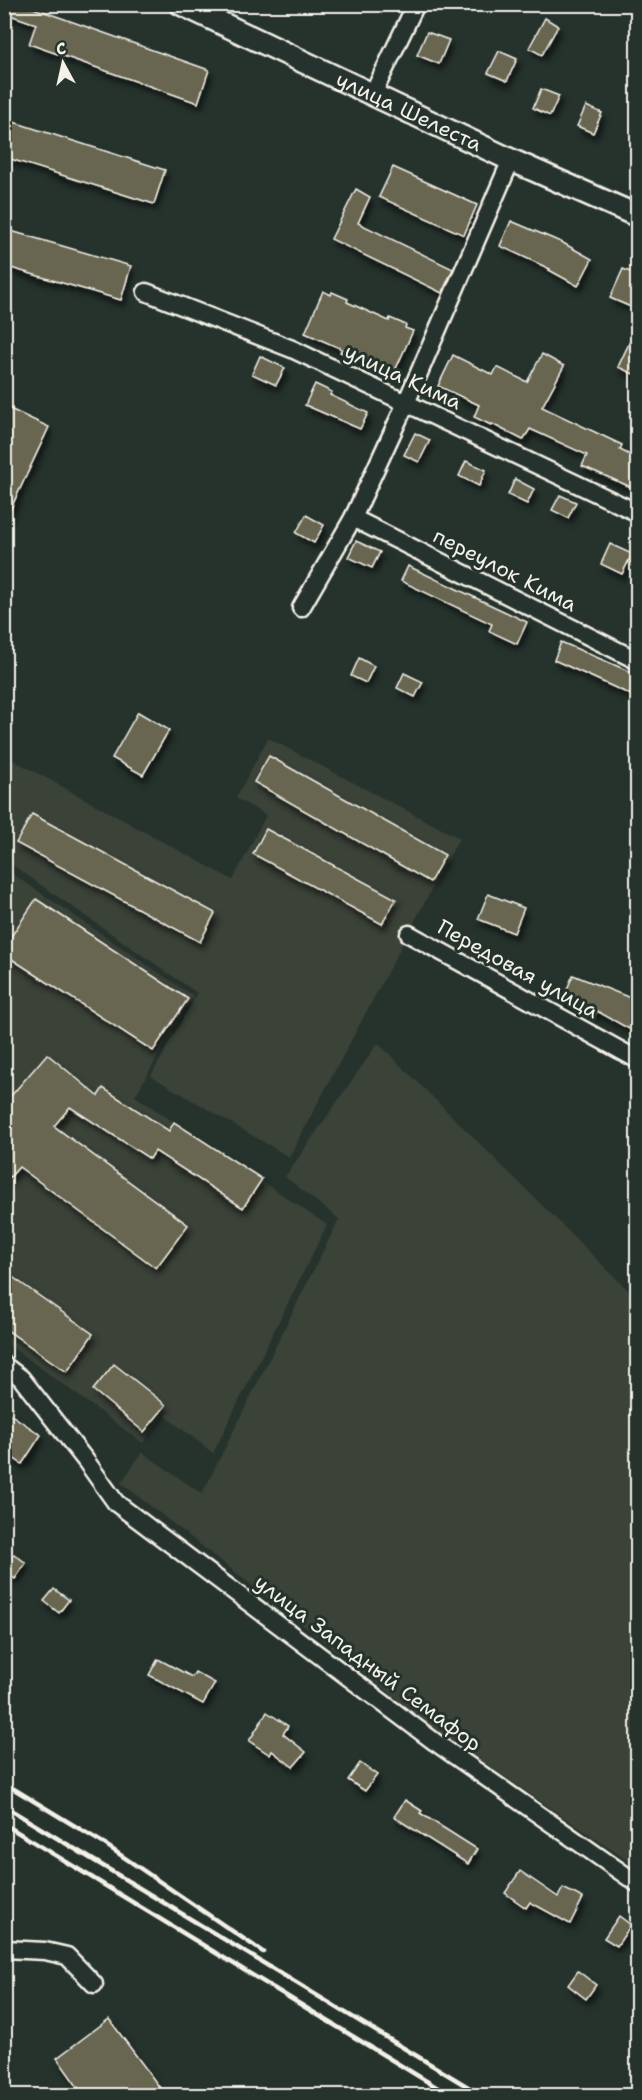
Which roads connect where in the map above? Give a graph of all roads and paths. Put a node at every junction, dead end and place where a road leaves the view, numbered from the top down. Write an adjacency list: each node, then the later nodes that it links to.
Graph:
1 (416, 4): 3 (street)
2 (182, 5): 3 (main road, улица Шелеста)
3 (373, 94): 4 (main road, улица Шелеста)
4 (511, 160): 5 (main road, улица Шелеста); 7 (street)
5 (638, 216)
6 (146, 292): 7 (street, улица Кима)
7 (406, 403): 8 (street, улица Кима); 9 (street)
8 (638, 513)
9 (353, 518): 10 (street); 11 (street, переулок Кима)
10 (301, 608)
11 (638, 661)
12 (409, 934): 13 (street, Передовая улица)
13 (638, 1060)
14 (4, 1365): 15 (street, улица Западный Семафор)
15 (638, 1884)
16 (4, 1949): 17 (street)
17 (94, 1984)

